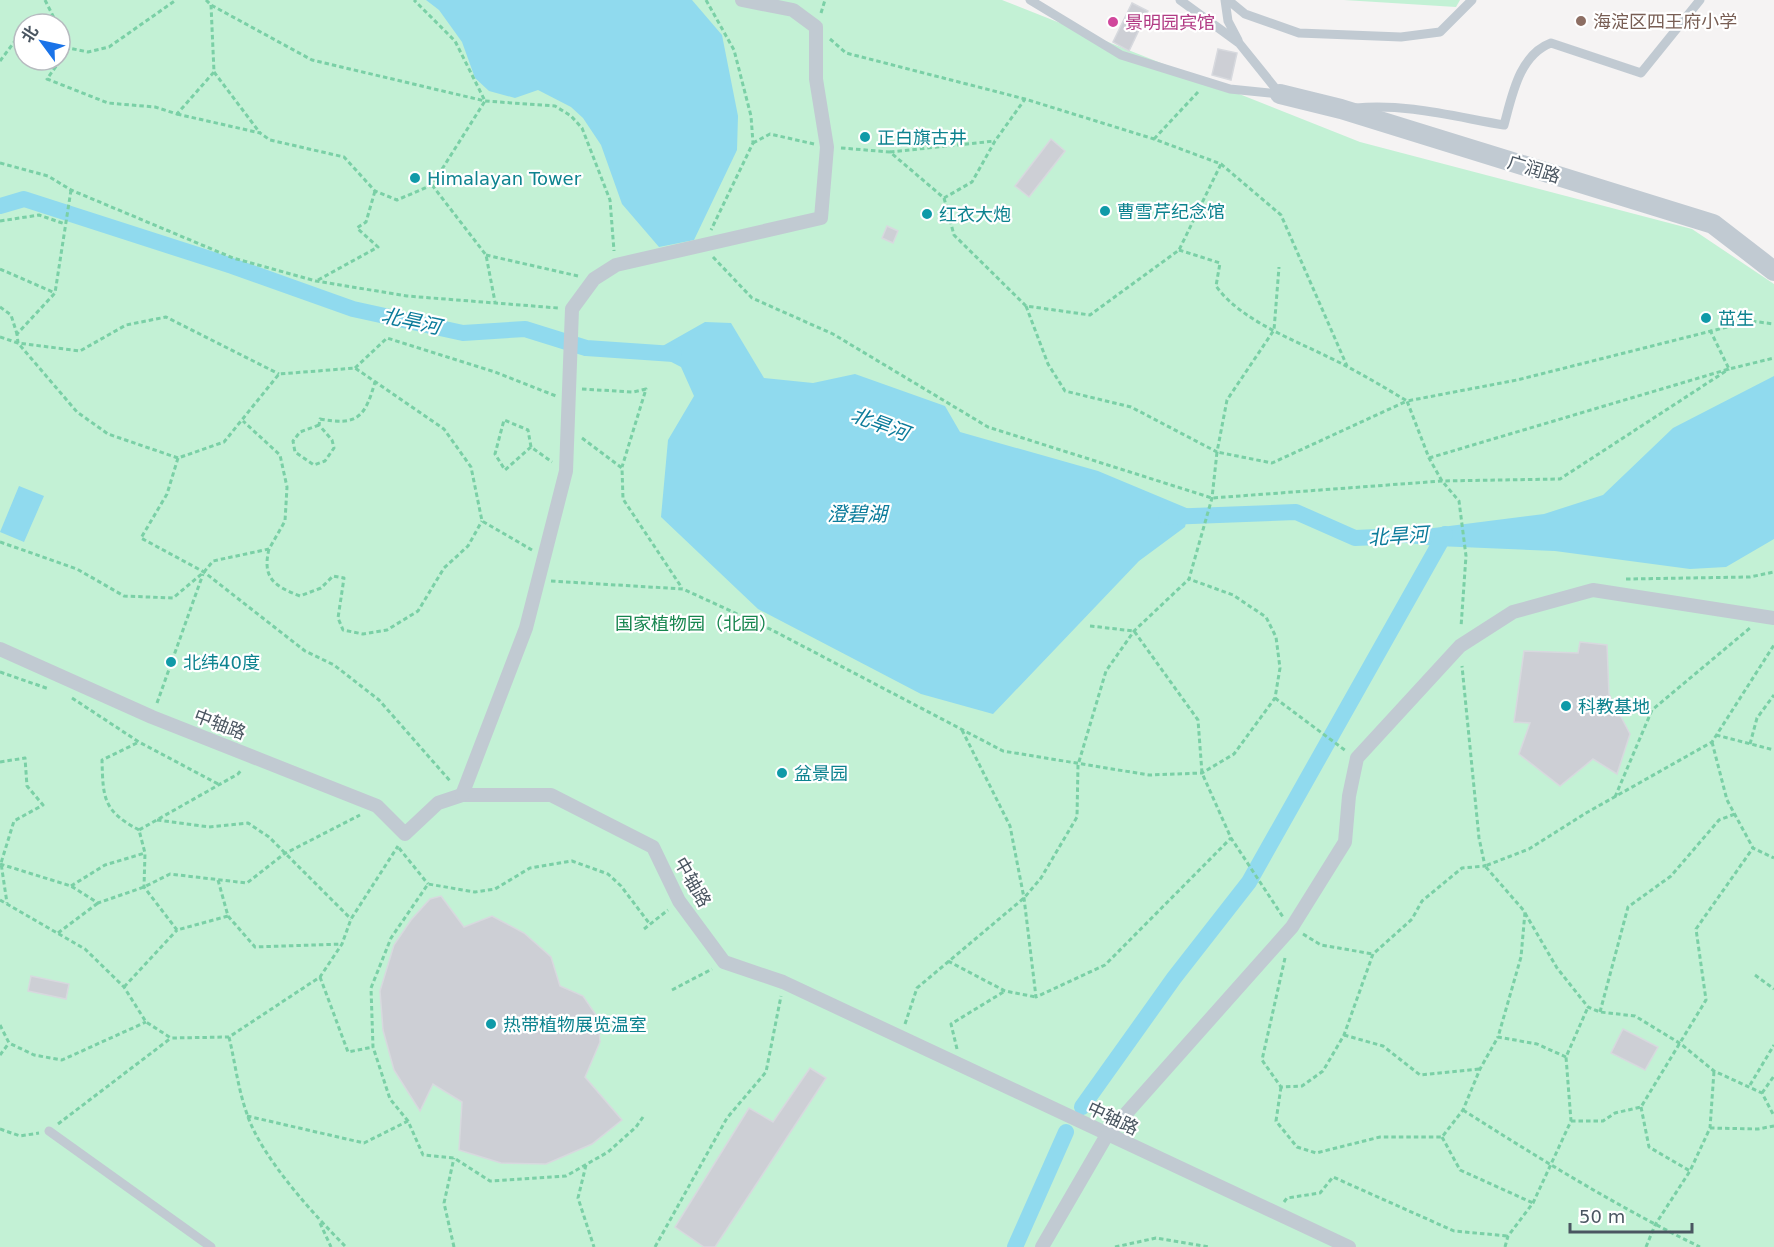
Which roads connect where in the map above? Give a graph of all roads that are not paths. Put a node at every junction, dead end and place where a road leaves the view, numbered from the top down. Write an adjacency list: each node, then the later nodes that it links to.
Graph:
1 (742, 0): 13 (street)
2 (1030, 0): 8 (lane)
3 (1180, 0): 7 (lane)
4 (1227, 0): 5 (lane); 7 (lane)
5 (1472, 0)
6 (1700, 0): 9 (lane)
7 (1239, 43): 8 (lane)
8 (1280, 93): 9 (street, 广润路)
9 (1341, 110): 10 (street, 广润路)
10 (1774, 271)
11 (1769, 617): 15 (street)
12 (0, 649): 13 (street, 中轴路)
13 (462, 795): 15 (street, 中轴路)
14 (49, 1131): 16 (lane)
15 (1107, 1135): 17 (street); 18 (street, 中轴路)
16 (211, 1247)
17 (1042, 1247)
18 (1349, 1247)

